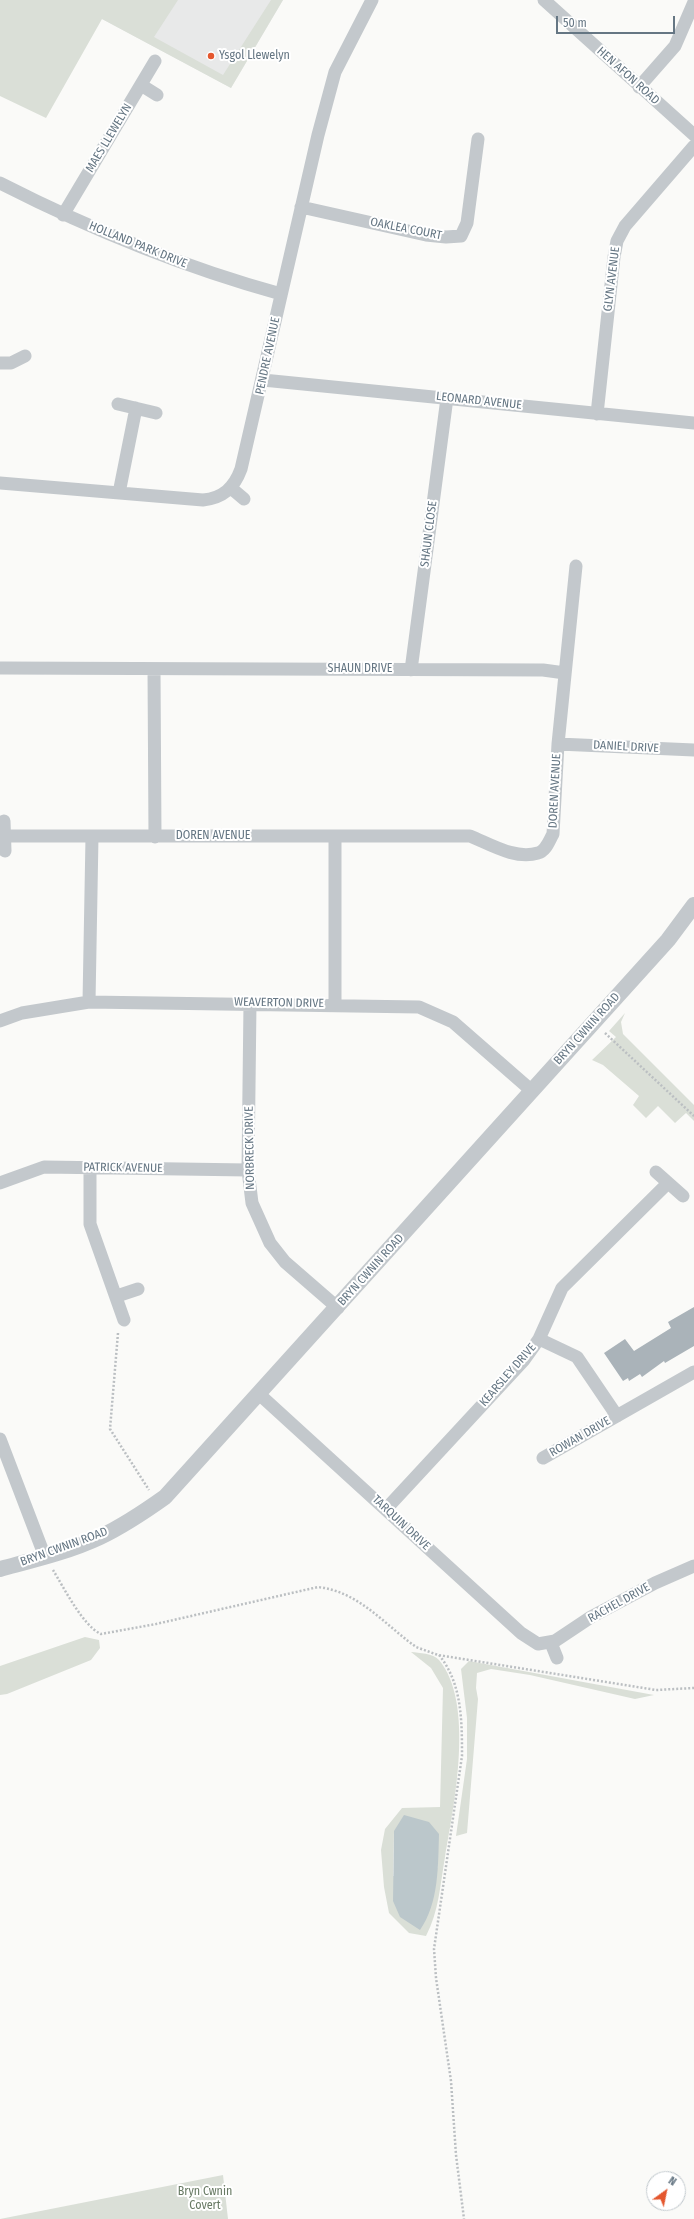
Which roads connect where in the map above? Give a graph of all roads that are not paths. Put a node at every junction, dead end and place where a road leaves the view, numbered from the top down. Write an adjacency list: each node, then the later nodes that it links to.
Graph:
1 (372, 0): 12 (street, PENDRE AVENUE)
2 (544, 0): 6 (street, HEN AFON ROAD)
3 (694, 2): 6 (street)
4 (155, 61): 5 (street, MAES LLEWELYN)
5 (141, 85): 7 (street); 13 (street, MAES LLEWELYN)
6 (639, 87): 8 (street, HEN AFON ROAD)
7 (157, 95)
8 (694, 135)
9 (478, 139): 12 (street, OAKLEA COURT)
10 (694, 146): 22 (street, GLYN AVENUE)
11 (0, 183): 13 (street, HOLLAND PARK DRIVE)
12 (301, 207): 14 (street, PENDRE AVENUE)
13 (63, 215): 14 (street, HOLLAND PARK DRIVE)
14 (281, 294): 17 (street, PENDRE AVENUE)
15 (25, 356): 16 (street)
16 (0, 363)
17 (263, 380): 18 (street, LEONARD AVENUE); 25 (street, PENDRE AVENUE)
18 (447, 398): 22 (street, LEONARD AVENUE); 31 (street, SHAUN CLOSE)
19 (118, 404): 20 (street)
20 (136, 408): 21 (street); 26 (street)
21 (156, 413)
22 (597, 414): 23 (street, LEONARD AVENUE)
23 (694, 423)
24 (0, 483): 26 (street)
25 (231, 488): 26 (street); 27 (street)
26 (119, 493)
27 (244, 499)
28 (576, 566): 32 (street, DOREN AVENUE)
29 (0, 668): 30 (street, SHAUN DRIVE)
30 (154, 669): 31 (street, SHAUN DRIVE); 39 (street)
31 (411, 670): 32 (street, SHAUN DRIVE)
32 (565, 672): 33 (street, DOREN AVENUE)
33 (558, 744): 34 (street, DANIEL DRIVE); 37 (street, DOREN AVENUE)
34 (694, 750)
35 (4, 821): 36 (street)
36 (4, 836): 38 (street, DOREN AVENUE); 40 (street)
37 (335, 836): 39 (street, DOREN AVENUE); 44 (street)
38 (92, 837): 39 (street, DOREN AVENUE); 42 (street)
39 (155, 837)
40 (5, 851)
41 (694, 905): 46 (street, BRYN CWNIN ROAD)
42 (89, 1002): 43 (street, WEAVERTON DRIVE); 45 (street, WEAVERTON DRIVE)
43 (250, 1003): 44 (street, WEAVERTON DRIVE); 48 (street, NORBRECK DRIVE)
44 (335, 1004): 46 (street, WEAVERTON DRIVE)
45 (0, 1020)
46 (532, 1091): 55 (street, BRYN CWNIN ROAD)
47 (90, 1168): 48 (street, PATRICK AVENUE); 51 (street, PATRICK AVENUE); 54 (street)
48 (248, 1170): 55 (street, NORBRECK DRIVE)
49 (656, 1172): 50 (street)
50 (668, 1183): 52 (street); 57 (street, KEARSLEY DRIVE)
51 (0, 1184)
52 (683, 1196)
53 (138, 1289): 54 (street)
54 (117, 1296): 56 (street)
55 (338, 1308): 59 (street, BRYN CWNIN ROAD)
56 (124, 1320)
57 (539, 1339): 60 (street, ROWAN DRIVE); 63 (street, KEARSLEY DRIVE)
58 (694, 1372): 60 (street, ROWAN DRIVE)
59 (259, 1394): 63 (street, TARQUIN DRIVE); 64 (street, BRYN CWNIN ROAD)
60 (617, 1416): 62 (street, ROWAN DRIVE)
61 (0, 1439): 64 (street)
62 (543, 1458)
63 (386, 1509): 67 (street, TARQUIN DRIVE)
64 (48, 1561): 66 (street, BRYN CWNIN ROAD)
65 (694, 1566): 67 (street, RACHEL DRIVE)
66 (0, 1569)
67 (549, 1643): 68 (street)
68 (557, 1658)

